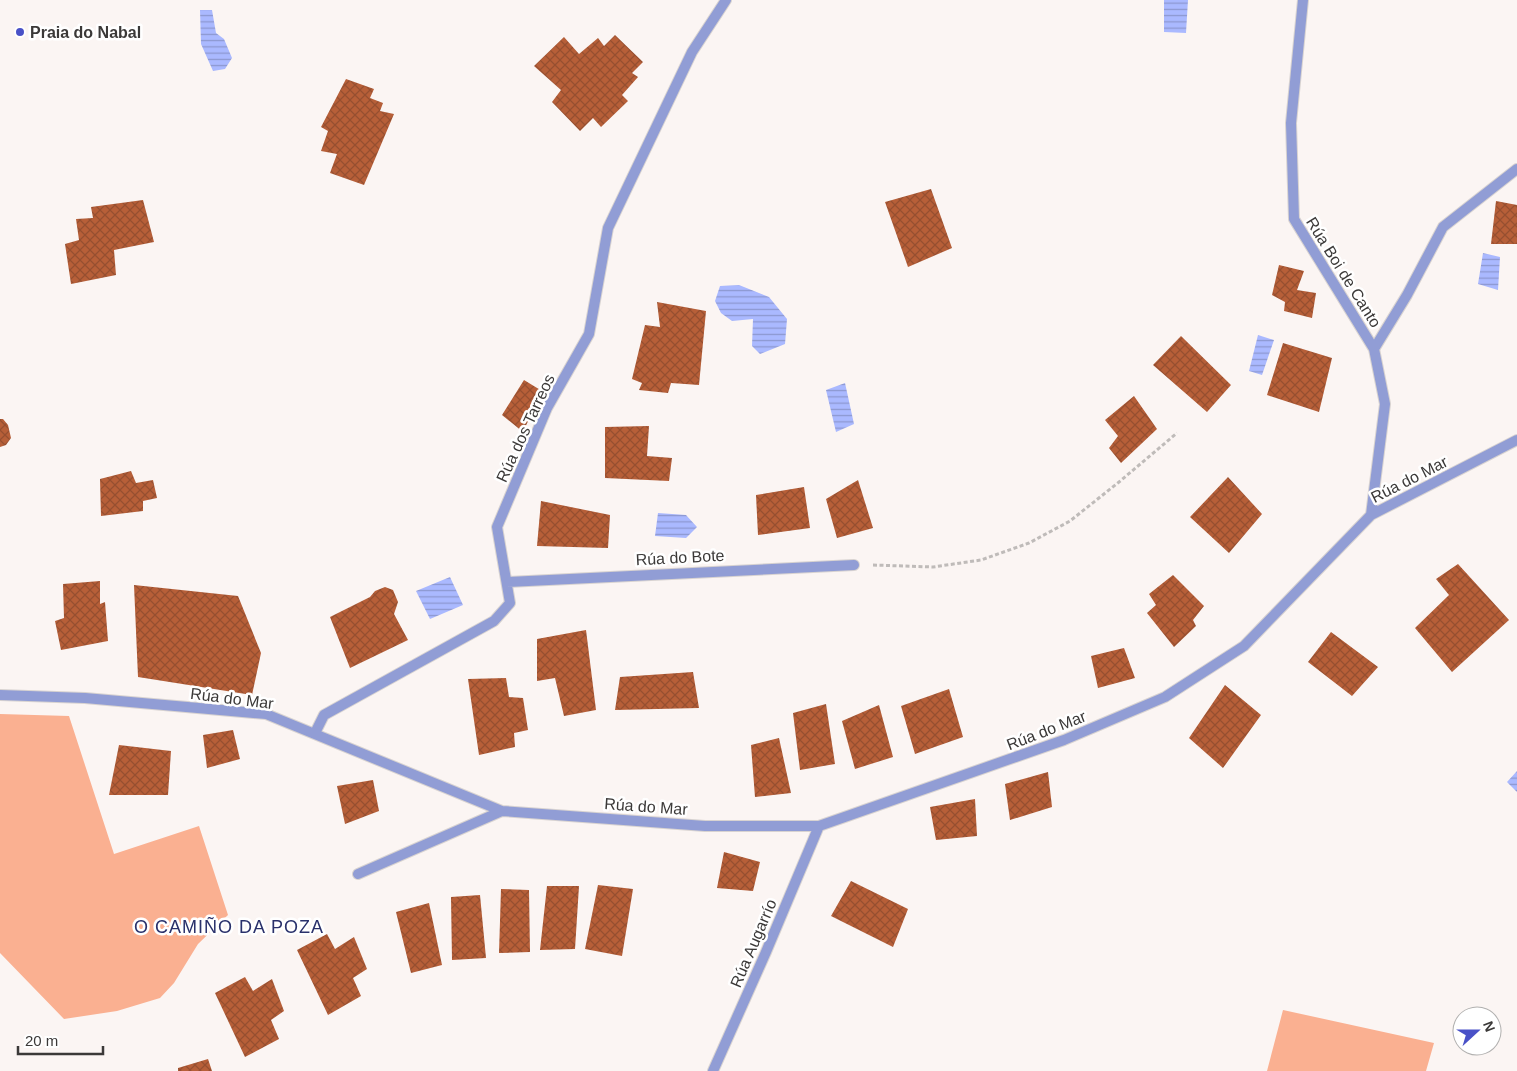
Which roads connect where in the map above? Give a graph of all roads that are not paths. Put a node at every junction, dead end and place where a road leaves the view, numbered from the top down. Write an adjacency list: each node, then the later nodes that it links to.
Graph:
1 (726, 0): 8 (street, Rúa dos Tarreos)
2 (1303, 0): 4 (street, Rúa Boi de Canto)
3 (1517, 169): 4 (street)
4 (1374, 349): 6 (street)
5 (1517, 440): 6 (street, Rúa do Mar)
6 (1371, 516): 12 (street, Rúa do Mar)
7 (854, 565): 8 (street, Rúa do Bote)
8 (507, 582): 10 (street, Rúa dos Tarreos)
9 (0, 695): 10 (street, Rúa do Mar)
10 (315, 733): 11 (street, Rúa do Mar)
11 (502, 811): 12 (street, Rúa do Mar); 13 (street, Rúa do Mar)
12 (818, 826): 14 (street, Rúa Augarrío)
13 (358, 874)
14 (713, 1071)

